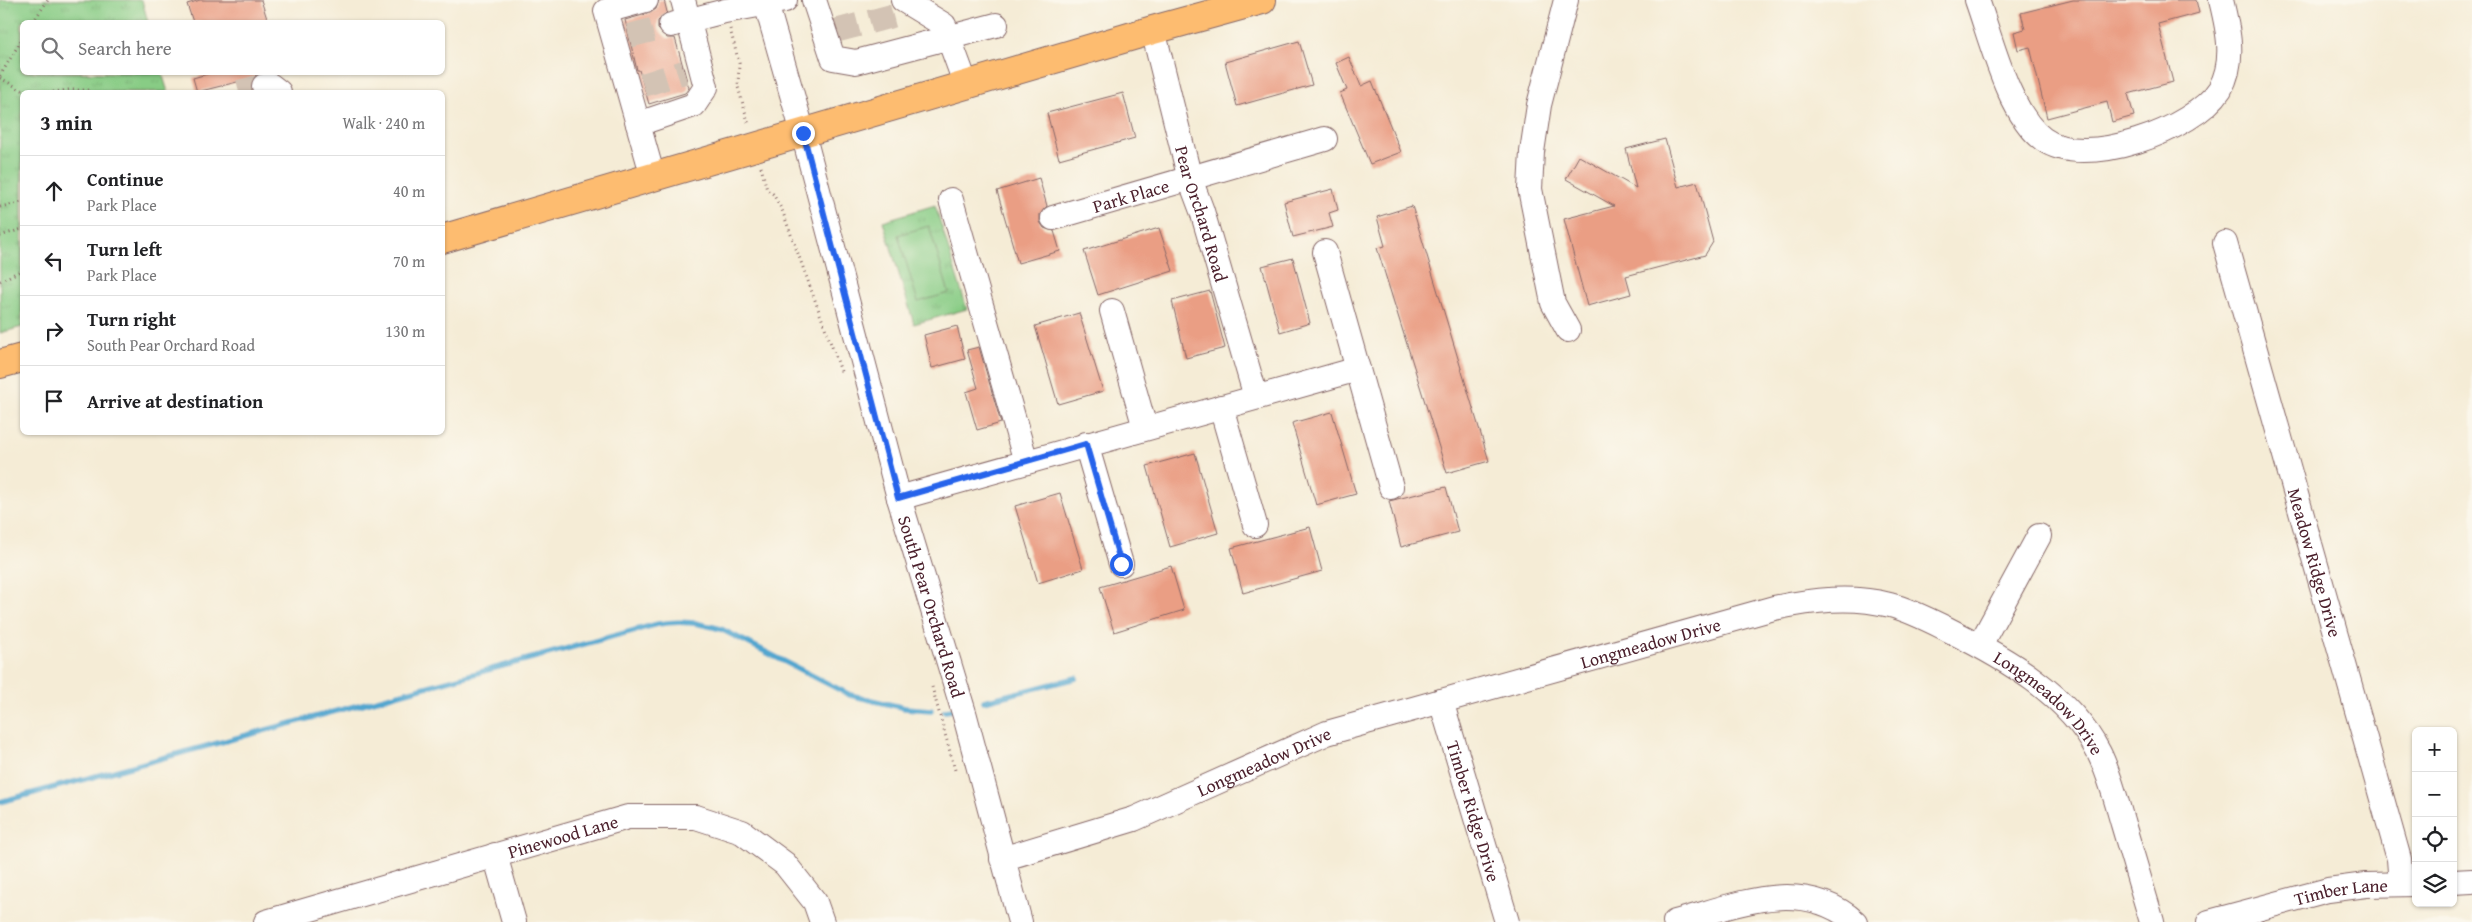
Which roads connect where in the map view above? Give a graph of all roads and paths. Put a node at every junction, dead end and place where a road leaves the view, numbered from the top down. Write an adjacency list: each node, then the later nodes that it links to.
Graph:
1 (48, 0): 12 (path)
2 (646, 0): 22 (street)
3 (814, 0): 15 (street)
4 (1258, 0): 14 (main road)
5 (1566, 0): 40 (street)
6 (1976, 0): 7 (street)
7 (2221, 0)
8 (772, 2): 10 (street); 23 (street, South Pear Orchard Road)
9 (908, 7): 15 (street)
10 (725, 11): 11 (street); 25 (path)
11 (681, 15): 22 (street)
12 (34, 20)
13 (996, 25): 15 (street)
14 (1153, 30): 18 (main road); 27 (street, Pear Orchard Road)
15 (950, 38): 18 (street)
16 (20, 42): 17 (path)
17 (0, 77): 19 (path)
18 (966, 85): 23 (main road)
19 (23, 90)
20 (68, 90): 21 (path)
21 (89, 90)
22 (638, 124): 26 (street)
23 (803, 133): 25 (main road); 51 (street, South Pear Orchard Road)
24 (1325, 139): 27 (street, Park Place)
25 (756, 147): 26 (main road); 44 (path)
26 (653, 177): 34 (main road)
27 (1190, 179): 31 (street, Park Place); 45 (street, Pear Orchard Road)
28 (951, 200): 49 (street)
29 (20, 202): 30 (path)
30 (0, 207)
31 (1052, 218)
32 (20, 230): 33 (path)
33 (0, 236)
34 (445, 238)
35 (2225, 243): 63 (street, Meadow Ridge Drive)
36 (1325, 252): 43 (street)
37 (20, 271): 38 (path)
38 (0, 282)
39 (1112, 311): 47 (street)
40 (1568, 330)
41 (20, 359): 42 (main road)
42 (0, 364)
43 (1358, 369): 45 (street); 50 (street)
44 (842, 375)
45 (1256, 397): 46 (street)
46 (1221, 407): 47 (street); 52 (street)
47 (1145, 428): 48 (street)
48 (1086, 444): 49 (street); 54 (street)
49 (1026, 462): 51 (street)
50 (1392, 487)
51 (898, 498): 60 (street, South Pear Orchard Road)
52 (1255, 525)
53 (2039, 536): 55 (street)
54 (1121, 564)
55 (1980, 646): 57 (street, Longmeadow Drive); 71 (street, Longmeadow Drive)
56 (930, 681): 58 (path)
57 (1440, 701): 60 (street, Longmeadow Drive); 68 (street, Timber Ridge Drive)
58 (956, 775)
59 (495, 855): 64 (street, Pinewood Lane); 65 (street); 66 (street, Pinewood Lane)
60 (1002, 859): 67 (street, South Pear Orchard Road)
61 (2472, 880): 62 (street)
62 (2457, 882)
63 (2408, 884): 72 (street, Timber Lane)
64 (266, 922)
65 (514, 922)
66 (822, 922)
67 (1020, 922)
68 (1507, 922)
69 (1675, 922): 70 (street)
70 (1855, 922)
71 (2152, 922)
72 (2209, 922)

